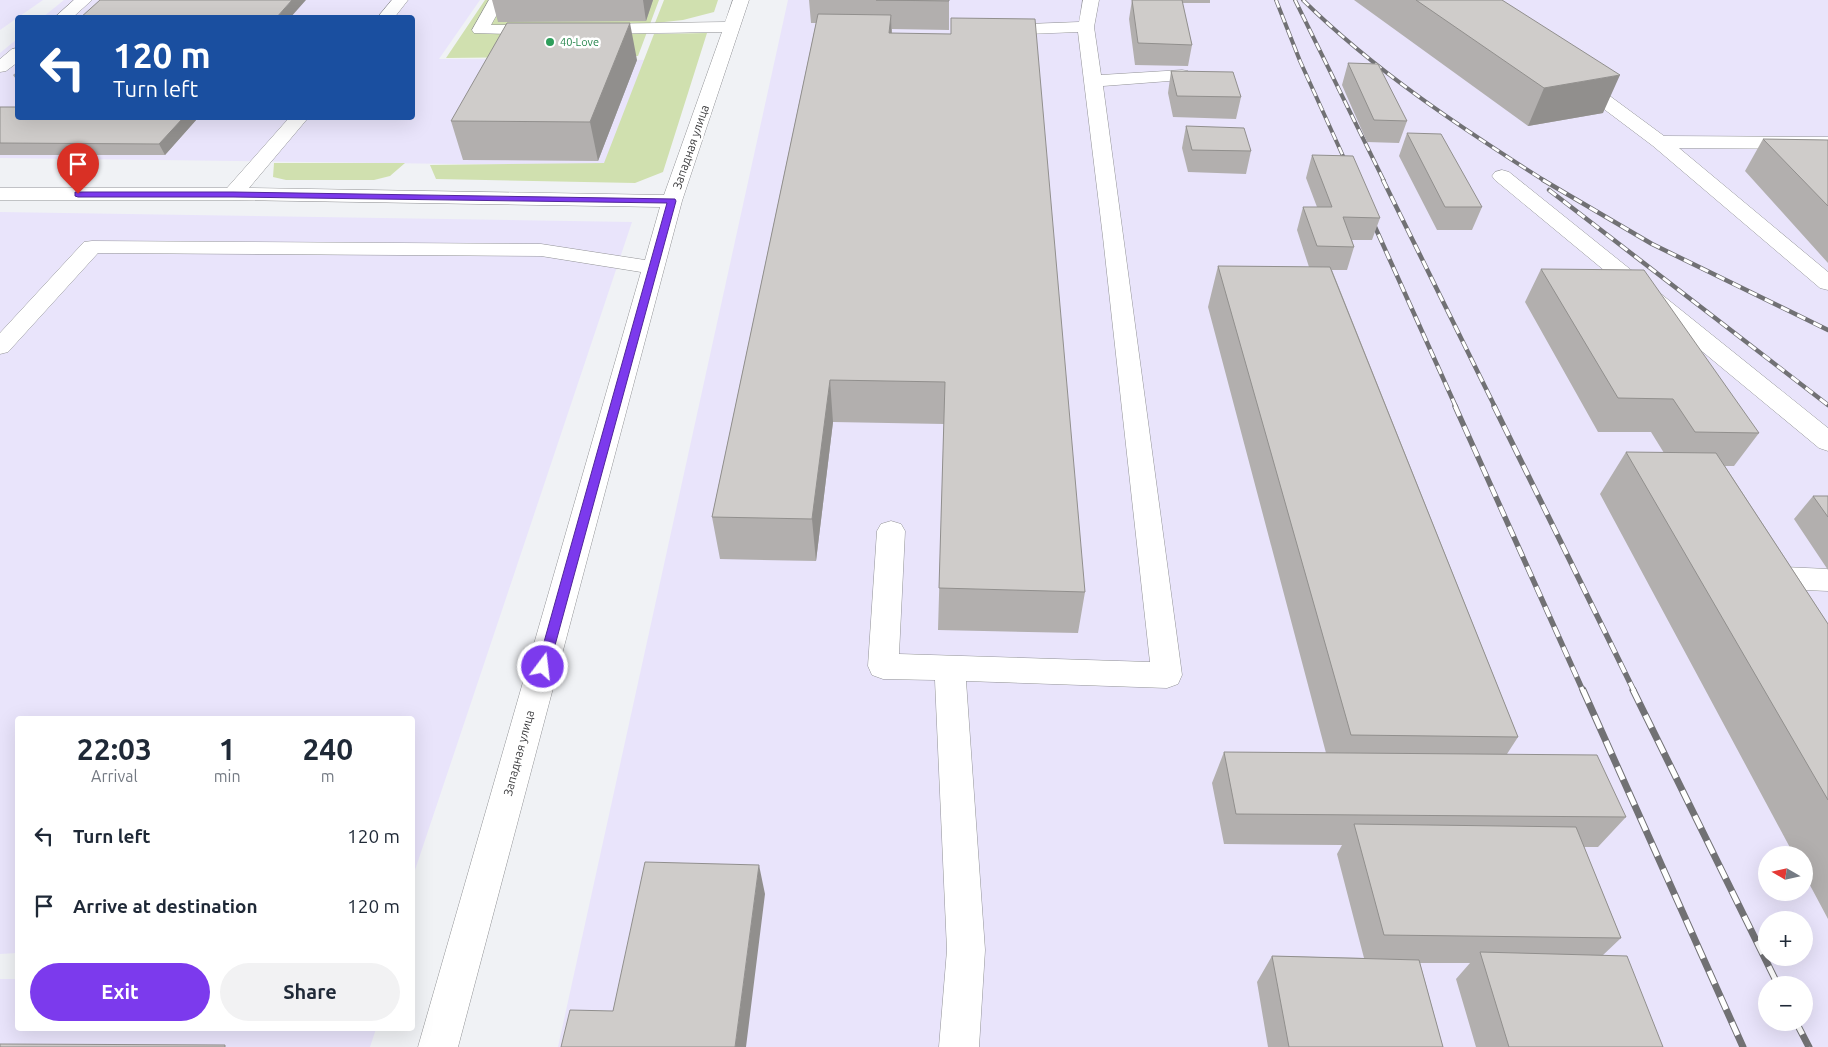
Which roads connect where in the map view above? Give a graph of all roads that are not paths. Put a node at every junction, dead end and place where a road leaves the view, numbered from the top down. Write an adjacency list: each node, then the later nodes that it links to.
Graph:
1 (84, 0): 6 (street)
2 (400, 0): 7 (street)
3 (497, 0): 10 (street)
4 (741, 0): 8 (street, Западная улица)
5 (1090, 0): 9 (street)
6 (66, 15)
7 (388, 15)
8 (732, 27): 11 (street); 24 (street, Западная улица)
9 (1086, 28): 12 (street); 17 (street)
10 (559, 29)
11 (579, 29)
12 (984, 30)
13 (15, 55): 14 (street)
14 (0, 67)
15 (1564, 71): 19 (street)
16 (1182, 75): 17 (street)
17 (1093, 82): 32 (street)
18 (297, 120): 23 (street)
19 (1660, 142): 20 (street); 26 (street)
20 (1828, 143)
21 (1502, 176): 28 (street)
22 (0, 194): 23 (street)
23 (233, 194): 24 (street)
24 (672, 201): 25 (street, Западная улица)
25 (654, 268): 27 (street); 33 (street, Западная улица)
26 (1828, 283)
27 (0, 347)
28 (1828, 442)
29 (892, 531): 32 (street)
30 (1759, 580): 31 (street)
31 (1828, 580)
32 (950, 668): 34 (street)
33 (438, 1047)
34 (958, 1047)

